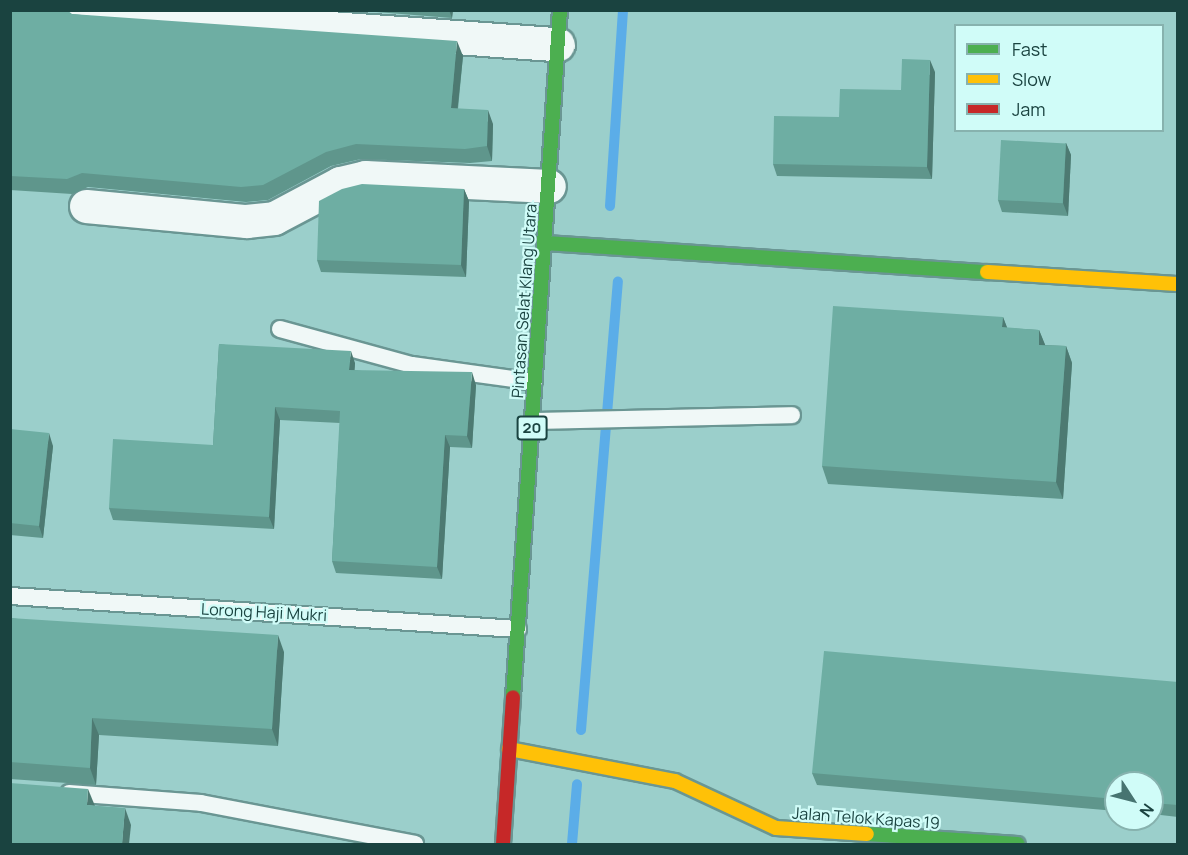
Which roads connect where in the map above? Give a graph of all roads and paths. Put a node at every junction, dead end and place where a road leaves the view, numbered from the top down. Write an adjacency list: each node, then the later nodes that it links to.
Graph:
1 (79, 10): 3 (street)
2 (560, 10): 3 (main road, Pintasan Selat Klang Utara / 20)
3 (558, 44): 4 (main road, Pintasan Selat Klang Utara / 20)
4 (549, 186): 5 (street); 6 (main road, Pintasan Selat Klang Utara / 20)
5 (86, 206)
6 (545, 243): 7 (main road); 9 (main road, Pintasan Selat Klang Utara / 20)
7 (1178, 284)
8 (280, 329): 9 (lane)
9 (534, 382): 11 (main road, Pintasan Selat Klang Utara / 20)
10 (792, 415): 11 (lane)
11 (533, 421): 13 (main road, Pintasan Selat Klang Utara / 20)
12 (10, 596): 13 (lane, Lorong Haji Mukri)
13 (518, 629): 14 (main road, Pintasan Selat Klang Utara / 20)
14 (509, 749): 17 (main road, Pintasan Selat Klang Utara / 20); 18 (main road, Jalan Telok Kapas 19)
15 (46, 792): 16 (lane)
16 (415, 844)
17 (503, 844)
18 (1018, 844)

